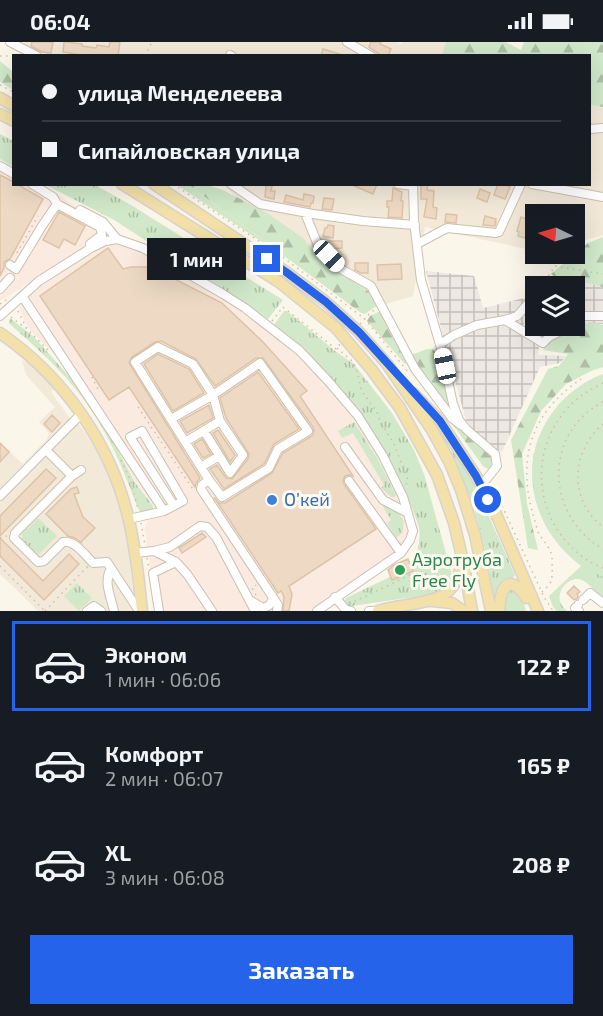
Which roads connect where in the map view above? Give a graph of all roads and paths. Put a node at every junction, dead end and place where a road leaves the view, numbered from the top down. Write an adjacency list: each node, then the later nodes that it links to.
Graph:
1 (10, 42): 3 (street)
2 (347, 42): 4 (street)
3 (34, 54)
4 (368, 54)
5 (35, 186): 14 (street)
6 (125, 186): 78 (main road)
7 (157, 186): 44 (main road)
8 (176, 186): 29 (path)
9 (234, 186): 15 (street)
10 (413, 186): 17 (street)
11 (520, 186): 19 (street)
12 (543, 186): 13 (street)
13 (603, 197)
14 (61, 206): 16 (street); 18 (street); 24 (street)
15 (305, 213): 17 (street); 55 (street)
16 (36, 221): 20 (path); 20 (street)
17 (414, 225): 19 (street)
18 (117, 240): 24 (street); 71 (street)
19 (417, 244): 43 (street)
20 (10, 265)
21 (603, 274): 22 (path)
22 (548, 276)
23 (10, 278): 25 (street)
24 (39, 281): 26 (street)
25 (0, 289)
26 (22, 296): 27 (street); 49 (street)
27 (13, 304): 28 (street); 28 (path); 31 (street); 37 (path)
28 (0, 305)
29 (380, 307)
30 (525, 307): 35 (street)
31 (0, 316)
32 (585, 316): 33 (street)
33 (603, 316)
34 (10, 317): 37 (path)
35 (505, 320): 38 (street); 43 (street)
36 (270, 323): 67 (path)
37 (27, 329): 40 (path)
38 (525, 332)
39 (0, 333): 51 (main road)
40 (31, 333)
41 (531, 336): 42 (street)
42 (551, 336)
43 (440, 344): 55 (street)
44 (387, 364): 66 (main road); 107 (main road)
45 (93, 377): 49 (path)
46 (581, 379): 85 (path)
47 (603, 383): 83 (path)
48 (213, 395): 52 (street); 52 (street); 53 (street); 64 (street)
49 (88, 396): 70 (street)
50 (603, 402): 74 (path)
51 (81, 414): 59 (street); 72 (main road)
52 (171, 419): 57 (street)
53 (220, 421): 56 (street); 60 (street)
54 (603, 424): 73 (path)
55 (466, 429): 66 (street)
56 (204, 431): 57 (street); 60 (street)
57 (185, 442): 61 (street)
58 (345, 447): 71 (street)
59 (46, 450): 63 (street); 68 (street)
60 (219, 456): 61 (street)
61 (201, 467): 64 (street)
62 (81, 470): 63 (street)
63 (72, 476): 79 (street)
64 (209, 480): 86 (street)
65 (349, 481): 77 (street)
66 (481, 486): 110 (main road)
67 (403, 489)
68 (0, 496)
69 (174, 506): 69 (street); 70 (street)
70 (164, 511): 72 (street)
71 (408, 513): 77 (street)
72 (129, 519): 76 (main road)
73 (603, 527)
74 (603, 549)
75 (154, 550): 76 (street); 80 (street); 88 (street)
76 (135, 553): 97 (main road)
77 (401, 553): 87 (street)
78 (463, 561): 89 (main road); 106 (main road)
79 (92, 562): 82 (street); 93 (path)
80 (176, 562): 98 (street); 99 (street)
81 (0, 566): 93 (path)
82 (111, 568): 96 (street); 97 (street)
83 (603, 568)
84 (410, 575): 92 (path)
85 (542, 593)
86 (273, 597): 88 (street); 101 (street)
87 (335, 597): 92 (street); 102 (street)
88 (250, 601): 100 (street)
89 (420, 602): 104 (main road); 105 (main road)
90 (603, 603): 91 (street)
91 (580, 605)
92 (347, 609)
93 (45, 611)
94 (87, 611): 95 (street)
95 (101, 611)
96 (114, 611)
97 (140, 611)
98 (159, 611)
99 (212, 611)
100 (255, 611)
101 (277, 611)
102 (316, 611)
103 (369, 611): 104 (street)
104 (379, 611)
105 (464, 611)
106 (472, 611)
107 (491, 611)
108 (500, 611): 109 (main road)
109 (531, 611)
110 (538, 611)

